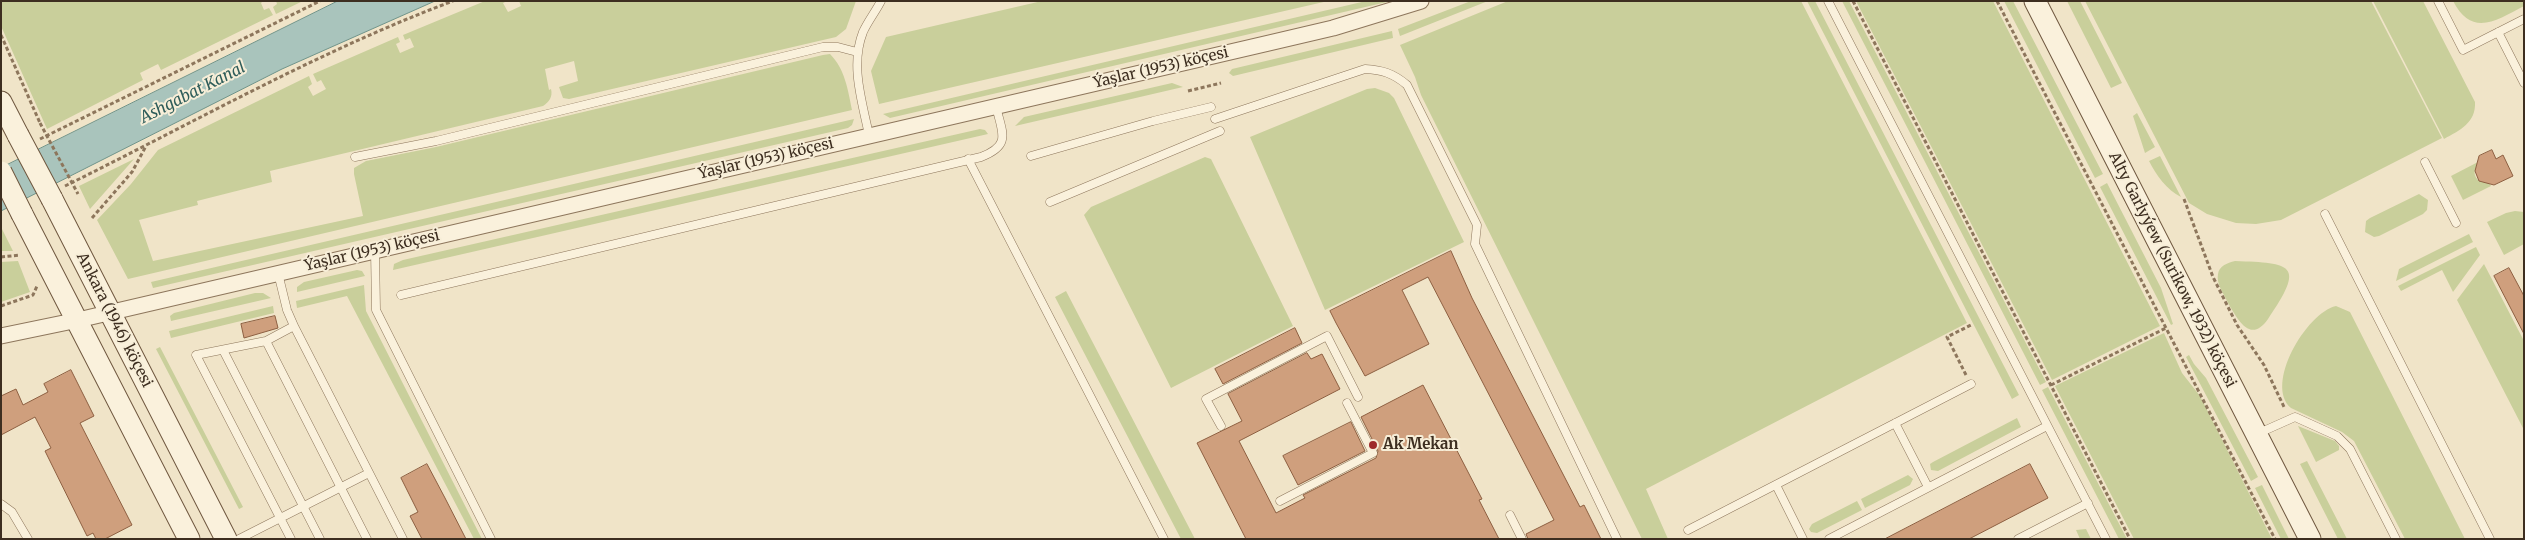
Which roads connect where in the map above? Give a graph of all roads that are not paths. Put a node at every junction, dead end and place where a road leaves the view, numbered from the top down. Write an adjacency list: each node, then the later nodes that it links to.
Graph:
1 (882, 1): 8 (lane)
2 (1421, 1): 11 (street, Ýaşlar (1953) köçesi)
3 (1828, 1): 38 (lane)
4 (2035, 1): 39 (main road, Alty Garlyýew (Surikow, 1932) köçesi)
5 (2438, 1): 7 (lane)
6 (2524, 19): 7 (lane)
7 (2498, 32): 9 (lane)
8 (857, 52): 15 (lane); 17 (lane)
9 (2524, 83)
10 (1, 102): 27 (main road, Ankara (1946) köçesi, bridge)
11 (996, 106): 15 (street, Ýaşlar (1953) köçesi); 18 (lane)
12 (1211, 107): 16 (lane)
13 (1215, 119): 62 (lane)
14 (1220, 131): 21 (lane)
15 (869, 135): 24 (street, Ýaşlar (1953) köçesi)
16 (1032, 156)
17 (355, 157)
18 (968, 160): 26 (lane); 60 (lane)
19 (2425, 162): 23 (lane)
20 (1, 172): 28 (main road, bridge)
21 (1050, 202)
22 (2325, 214): 69 (lane)
23 (2456, 223)
24 (375, 250): 25 (street, Ýaşlar (1953) köçesi); 59 (lane)
25 (278, 273): 27 (street, Ýaşlar (1953) köçesi); 29 (lane)
26 (401, 295)
27 (110, 312): 28 (street, Ýaşlar (1953) köçesi); 53 (main road, Ankara (1946) köçesi)
28 (78, 320): 30 (street); 52 (main road)
29 (294, 326): 31 (lane); 40 (lane)
30 (1, 336)
31 (266, 341): 32 (lane); 42 (lane)
32 (223, 350): 47 (lane); 49 (lane)
33 (1971, 384): 36 (lane)
34 (1358, 397): 37 (lane)
35 (1347, 402): 44 (lane)
36 (1895, 423): 41 (lane); 43 (lane)
37 (1221, 426)
38 (2046, 426): 43 (lane); 45 (lane)
39 (2256, 434): 67 (main road, Alty Garlyýew (Surikow, 1932) köçesi); 68 (lane)
40 (369, 473): 42 (lane); 58 (lane)
41 (1776, 485): 50 (lane); 63 (lane)
42 (341, 487): 47 (lane); 57 (lane)
43 (1928, 487): 64 (lane)
44 (1280, 501)
45 (2088, 503): 65 (lane); 66 (lane)
46 (1, 504): 51 (lane)
47 (303, 506): 49 (lane); 56 (lane)
48 (1510, 515): 61 (lane)
49 (280, 518): 54 (lane); 55 (lane)
50 (1688, 530)
51 (28, 539)
52 (190, 539)
53 (226, 539)
54 (240, 539)
55 (291, 539)
56 (320, 539)
57 (367, 539)
58 (403, 539)
59 (491, 539)
60 (1164, 539)
61 (1522, 539)
62 (1617, 539)
63 (1804, 539)
64 (1829, 539)
65 (2018, 539)
66 (2106, 539)
67 (2310, 539)
68 (2396, 539)
69 (2490, 539)

